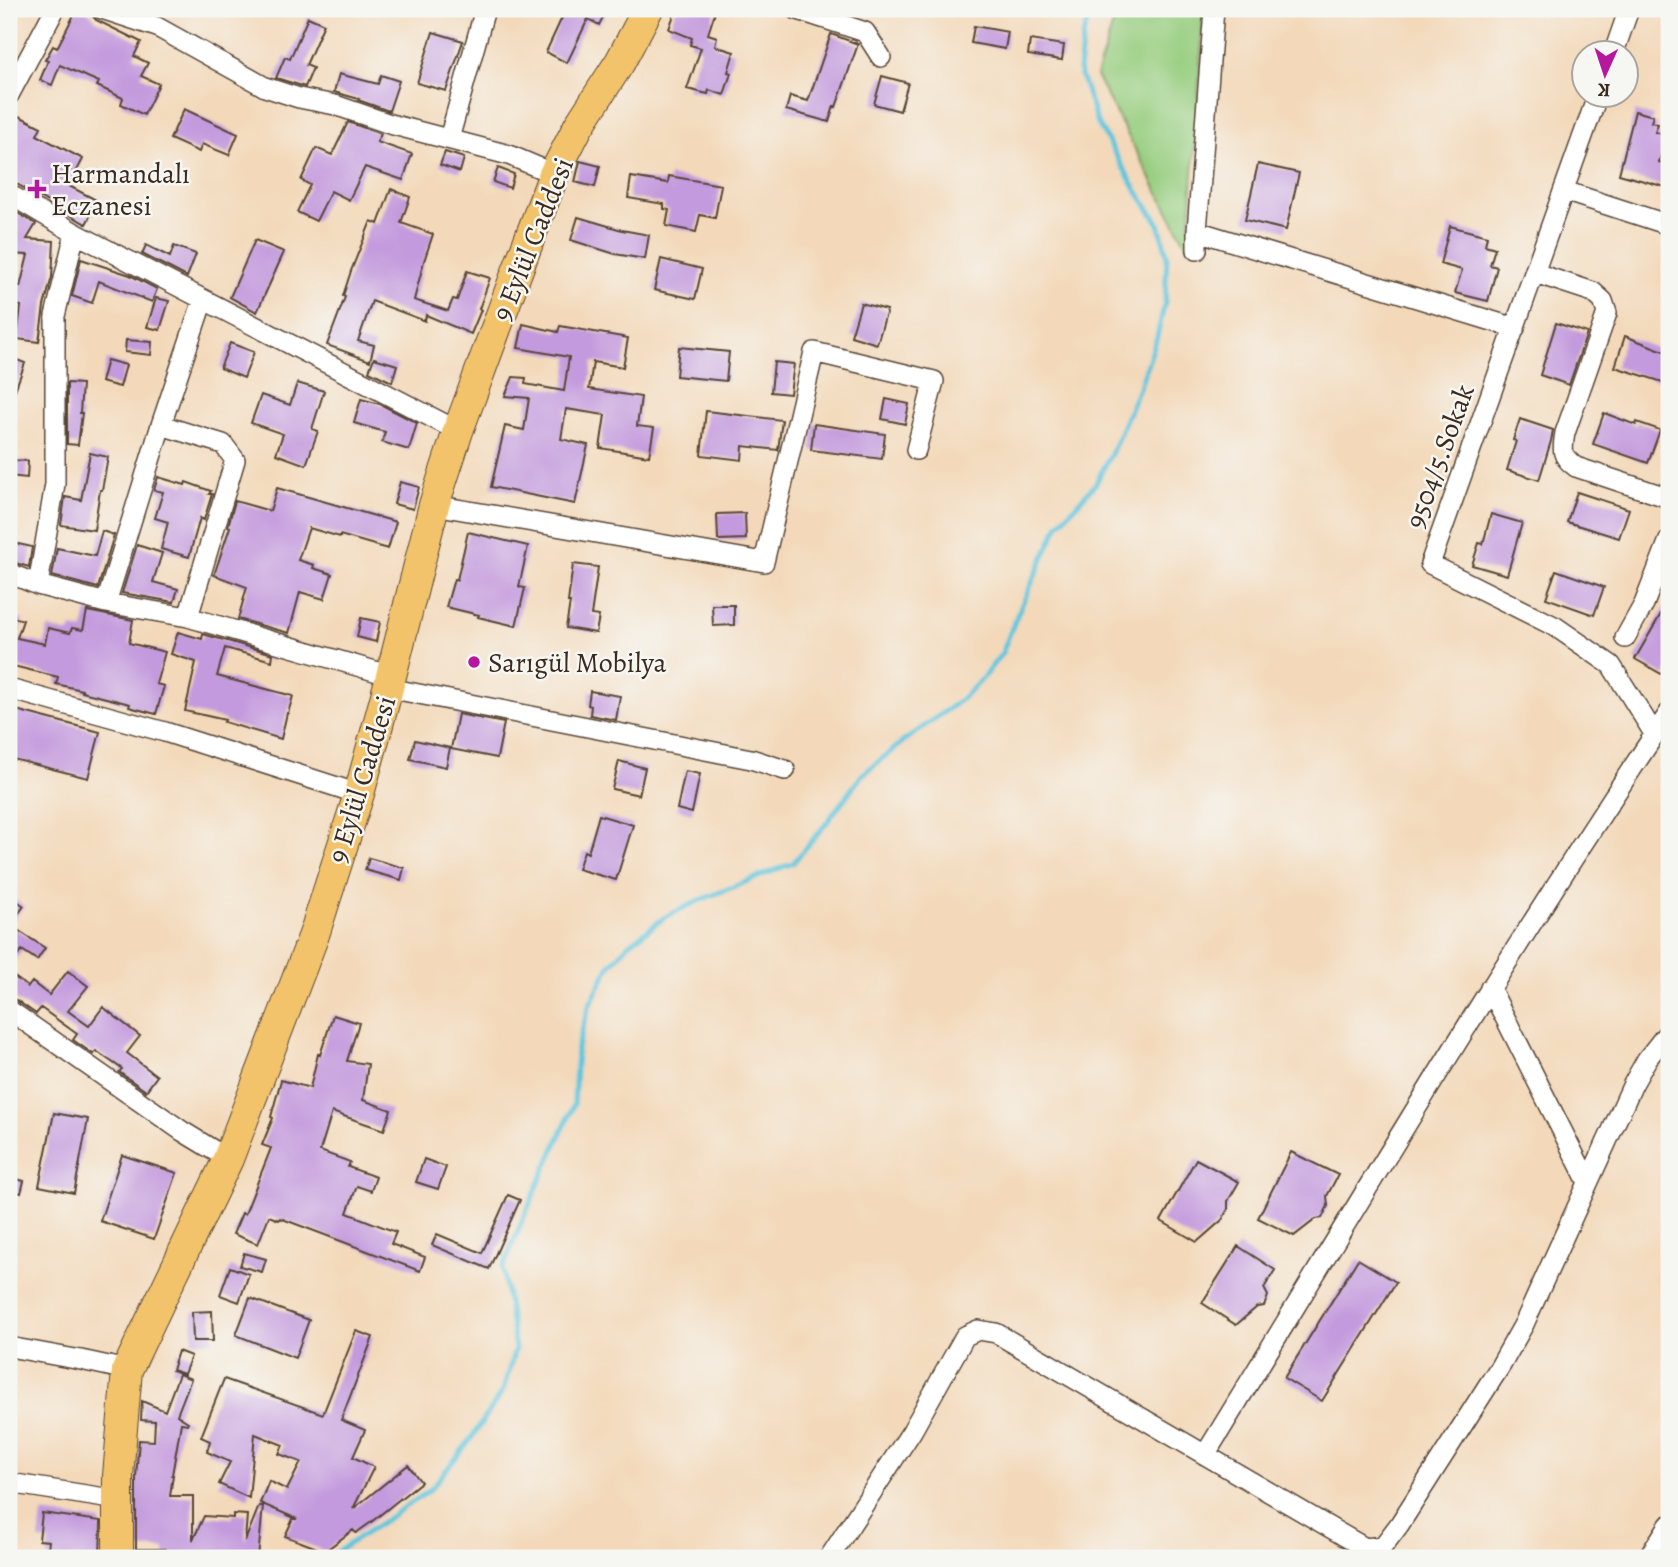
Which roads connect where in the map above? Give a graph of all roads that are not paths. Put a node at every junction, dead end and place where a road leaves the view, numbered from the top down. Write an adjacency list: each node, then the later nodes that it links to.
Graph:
1 (55, 9): 10 (street)
2 (102, 9): 12 (street)
3 (485, 9): 12 (street)
4 (648, 9): 13 (main road, 9 Eylül Caddesi)
5 (795, 9): 9 (street)
6 (1214, 9): 20 (street)
7 (1629, 9): 8 (street)
8 (1619, 38)
9 (881, 57)
10 (9, 92)
11 (1593, 108): 14 (street, 9504/5.Sokak)
12 (449, 139): 13 (street)
13 (554, 174): 22 (main road, 9 Eylül Caddesi)
14 (1564, 191): 16 (street); 18 (street, 9504/5.Sokak)
15 (9, 194): 17 (street)
16 (1669, 225)
17 (75, 233): 19 (street); 28 (street)
18 (1535, 273): 20 (street, 9504/5.Sokak); 24 (street)
19 (203, 300): 21 (street); 22 (street)
20 (1515, 328): 35 (street, 9504/5.Sokak)
21 (161, 425): 29 (street); 30 (street)
22 (458, 431): 25 (main road, 9 Eylül Caddesi)
23 (916, 450): 25 (street)
24 (1669, 501)
25 (434, 505): 32 (main road, 9 Eylül Caddesi)
26 (1669, 540): 31 (street)
27 (10, 577): 28 (street)
28 (38, 585): 29 (street)
29 (106, 603): 30 (street)
30 (188, 617): 32 (street)
31 (1625, 638)
32 (390, 682): 36 (street); 37 (main road, 9 Eylül Caddesi)
33 (9, 689): 37 (street)
34 (1669, 713): 35 (street)
35 (1655, 735): 38 (street)
36 (785, 770)
37 (359, 794): 41 (main road, 9 Eylül Caddesi)
38 (1490, 988): 42 (street); 45 (street)
39 (9, 1010): 41 (street)
40 (1669, 1031): 42 (street)
41 (228, 1159): 44 (main road, 9 Eylül Caddesi)
42 (1588, 1182): 45 (street)
43 (9, 1347): 44 (street)
44 (127, 1370): 47 (main road, 9 Eylül Caddesi)
45 (1205, 1455): 50 (street)
46 (9, 1483): 47 (street)
47 (118, 1500): 49 (main road, 9 Eylül Caddesi)
48 (1669, 1525): 51 (street)
49 (118, 1558)
50 (829, 1558)
51 (1648, 1558)

